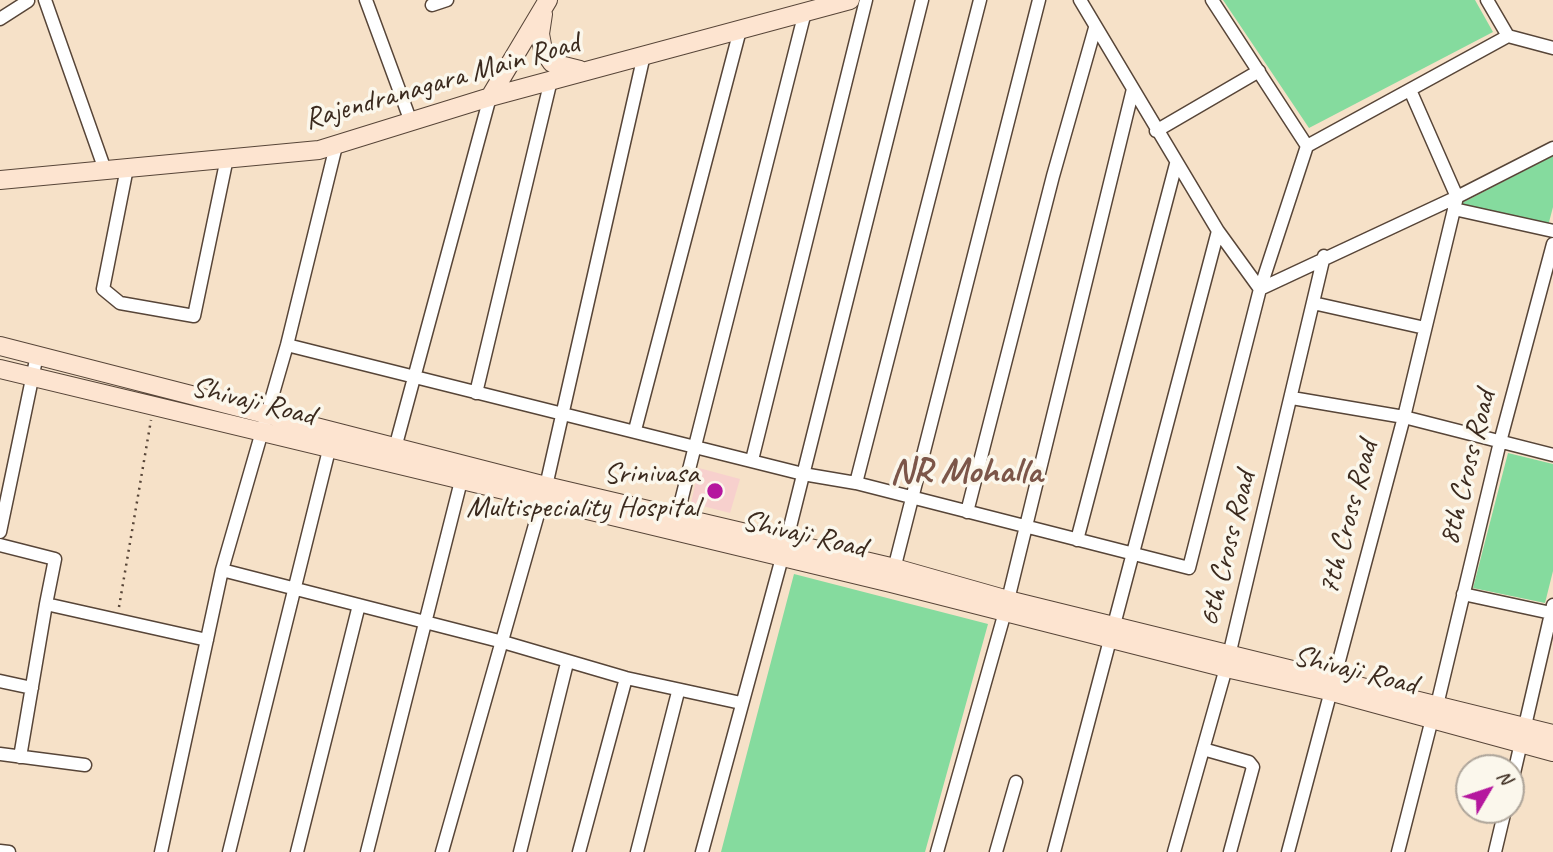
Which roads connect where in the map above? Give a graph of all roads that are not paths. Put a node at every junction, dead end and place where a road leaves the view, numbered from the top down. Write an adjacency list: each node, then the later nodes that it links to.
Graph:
1 (28, 0): 2 (street); 17 (street)
2 (38, 0)
3 (45, 0): 37 (street)
4 (366, 0): 29 (street)
5 (447, 0): 15 (street)
6 (850, 0): 16 (street, Rajendranagara Main Road)
7 (866, 0): 65 (street)
8 (922, 0): 66 (street)
9 (980, 0): 68 (street)
10 (1039, 0): 70 (street)
11 (1080, 0): 18 (street)
12 (1212, 0): 24 (street)
13 (1487, 0): 20 (street)
14 (546, 4): 23 (street); 28 (street)
15 (432, 5)
16 (805, 12): 19 (street, Rajendranagara Main Road); 61 (street)
17 (0, 19)
18 (1095, 28): 26 (street); 71 (street)
19 (740, 30): 22 (street, Rajendranagara Main Road); 58 (street)
20 (1508, 37): 21 (street); 27 (street)
21 (1553, 48)
22 (644, 55): 23 (street, Rajendranagara Main Road); 55 (street)
23 (587, 71): 25 (street, Rajendranagara Main Road)
24 (1259, 71): 30 (street); 32 (street)
25 (551, 80): 28 (street, Rajendranagara Main Road); 53 (street)
26 (1133, 89): 30 (street); 73 (street)
27 (1410, 90): 32 (street); 39 (street)
28 (490, 97): 29 (street, Rajendranagara Main Road); 51 (street)
29 (411, 122): 31 (street, Rajendranagara Main Road)
30 (1156, 131): 35 (street)
31 (336, 146): 34 (street, Rajendranagara Main Road); 47 (street)
32 (1307, 146): 44 (street)
33 (1553, 148): 39 (street)
34 (227, 158): 36 (street, Rajendranagara Main Road); 36 (street)
35 (1176, 164): 40 (street); 75 (street)
36 (127, 168): 37 (street, Rajendranagara Main Road)
37 (105, 170): 38 (street, Rajendranagara Main Road)
38 (0, 180)
39 (1455, 203): 41 (street); 43 (street); 46 (street, 7th Cross Road)
40 (1218, 231): 44 (street); 78 (street)
41 (1553, 231)
42 (1553, 244): 60 (street, 8th Cross Road)
43 (1324, 256): 44 (street); 45 (street, 6th Cross Road)
44 (1260, 289): 78 (street)
45 (1313, 303): 46 (street); 54 (street, 6th Cross Road)
46 (1425, 328): 57 (street, 7th Cross Road)
47 (287, 345): 51 (street); 56 (street)
48 (0, 346): 49 (street)
49 (37, 355): 52 (street); 56 (street)
50 (0, 369): 52 (street, Shivaji Road)
51 (413, 376): 53 (street); 62 (street)
52 (33, 377): 59 (street, Shivaji Road); 74 (street)
53 (476, 393): 55 (street)
54 (1292, 398): 57 (street); 91 (street, 6th Cross Road)
55 (564, 413): 58 (street); 69 (street)
56 (266, 414): 59 (street); 62 (street)
57 (1404, 417): 60 (street); 95 (street, 7th Cross Road)
58 (635, 430): 61 (street)
59 (260, 433): 63 (street, Shivaji Road); 79 (street)
60 (1500, 442): 64 (street); 82 (street, 8th Cross Road)
61 (695, 445): 65 (street); 72 (street)
62 (396, 448): 69 (street)
63 (329, 450): 67 (street, Shivaji Road); 81 (street)
64 (1553, 454)
65 (752, 460): 66 (street)
66 (803, 474): 68 (street); 77 (street)
67 (461, 481): 69 (street, Shivaji Road); 87 (street)
68 (856, 482): 70 (street)
69 (544, 494): 72 (street); 77 (street, Shivaji Road); 90 (street)
70 (914, 498): 71 (street); 80 (street)
71 (967, 512): 73 (street)
72 (677, 517): 77 (street)
73 (1026, 527): 75 (street); 85 (street)
74 (0, 532)
75 (1077, 540): 78 (street)
76 (0, 545): 83 (street)
77 (784, 551): 80 (street, Shivaji Road); 98 (street)
78 (1134, 554): 88 (street)
79 (222, 570): 81 (street); 89 (street)
80 (893, 575): 85 (street, Shivaji Road)
81 (294, 589): 84 (street); 113 (street)
82 (1463, 594): 86 (street); 99 (street, 8th Cross Road)
83 (46, 604): 89 (street); 96 (street)
84 (359, 605): 87 (street); 114 (street)
85 (1007, 606): 88 (street, Shivaji Road); 121 (street)
86 (1552, 609): 101 (street)
87 (425, 622): 90 (street); 115 (street)
88 (1114, 632): 91 (street, Shivaji Road); 123 (street)
89 (207, 640): 112 (street)
90 (503, 642): 92 (street); 116 (street)
91 (1227, 661): 95 (street, Shivaji Road); 102 (street, 6th Cross Road)
92 (567, 663): 93 (street); 117 (street)
93 (626, 678): 97 (street); 118 (street)
94 (0, 681): 96 (street)
95 (1331, 685): 99 (street, Shivaji Road); 126 (street, 7th Cross Road)
96 (32, 688): 106 (street)
97 (678, 692): 98 (street); 119 (street)
98 (741, 703): 120 (street)
99 (1435, 712): 101 (street, Shivaji Road); 127 (street, 8th Cross Road)
100 (1553, 734): 101 (street)
101 (1524, 736): 103 (street, Shivaji Road); 105 (street)
102 (1203, 749): 124 (street, 6th Cross Road); 125 (street)
103 (1553, 752)
104 (0, 754): 106 (street)
105 (1519, 754)
106 (20, 757): 107 (street)
107 (85, 765)
108 (1016, 782): 122 (street)
109 (1502, 824): 128 (street)
110 (0, 851): 111 (street)
111 (9, 852)
112 (161, 852)
113 (229, 852)
114 (297, 852)
115 (367, 852)
116 (442, 852)
117 (520, 852)
118 (579, 852)
119 (637, 852)
120 (702, 852)
121 (937, 852)
122 (996, 852)
123 (1055, 852)
124 (1174, 852)
125 (1230, 852)
126 (1288, 852)
127 (1398, 852)
128 (1495, 852)

